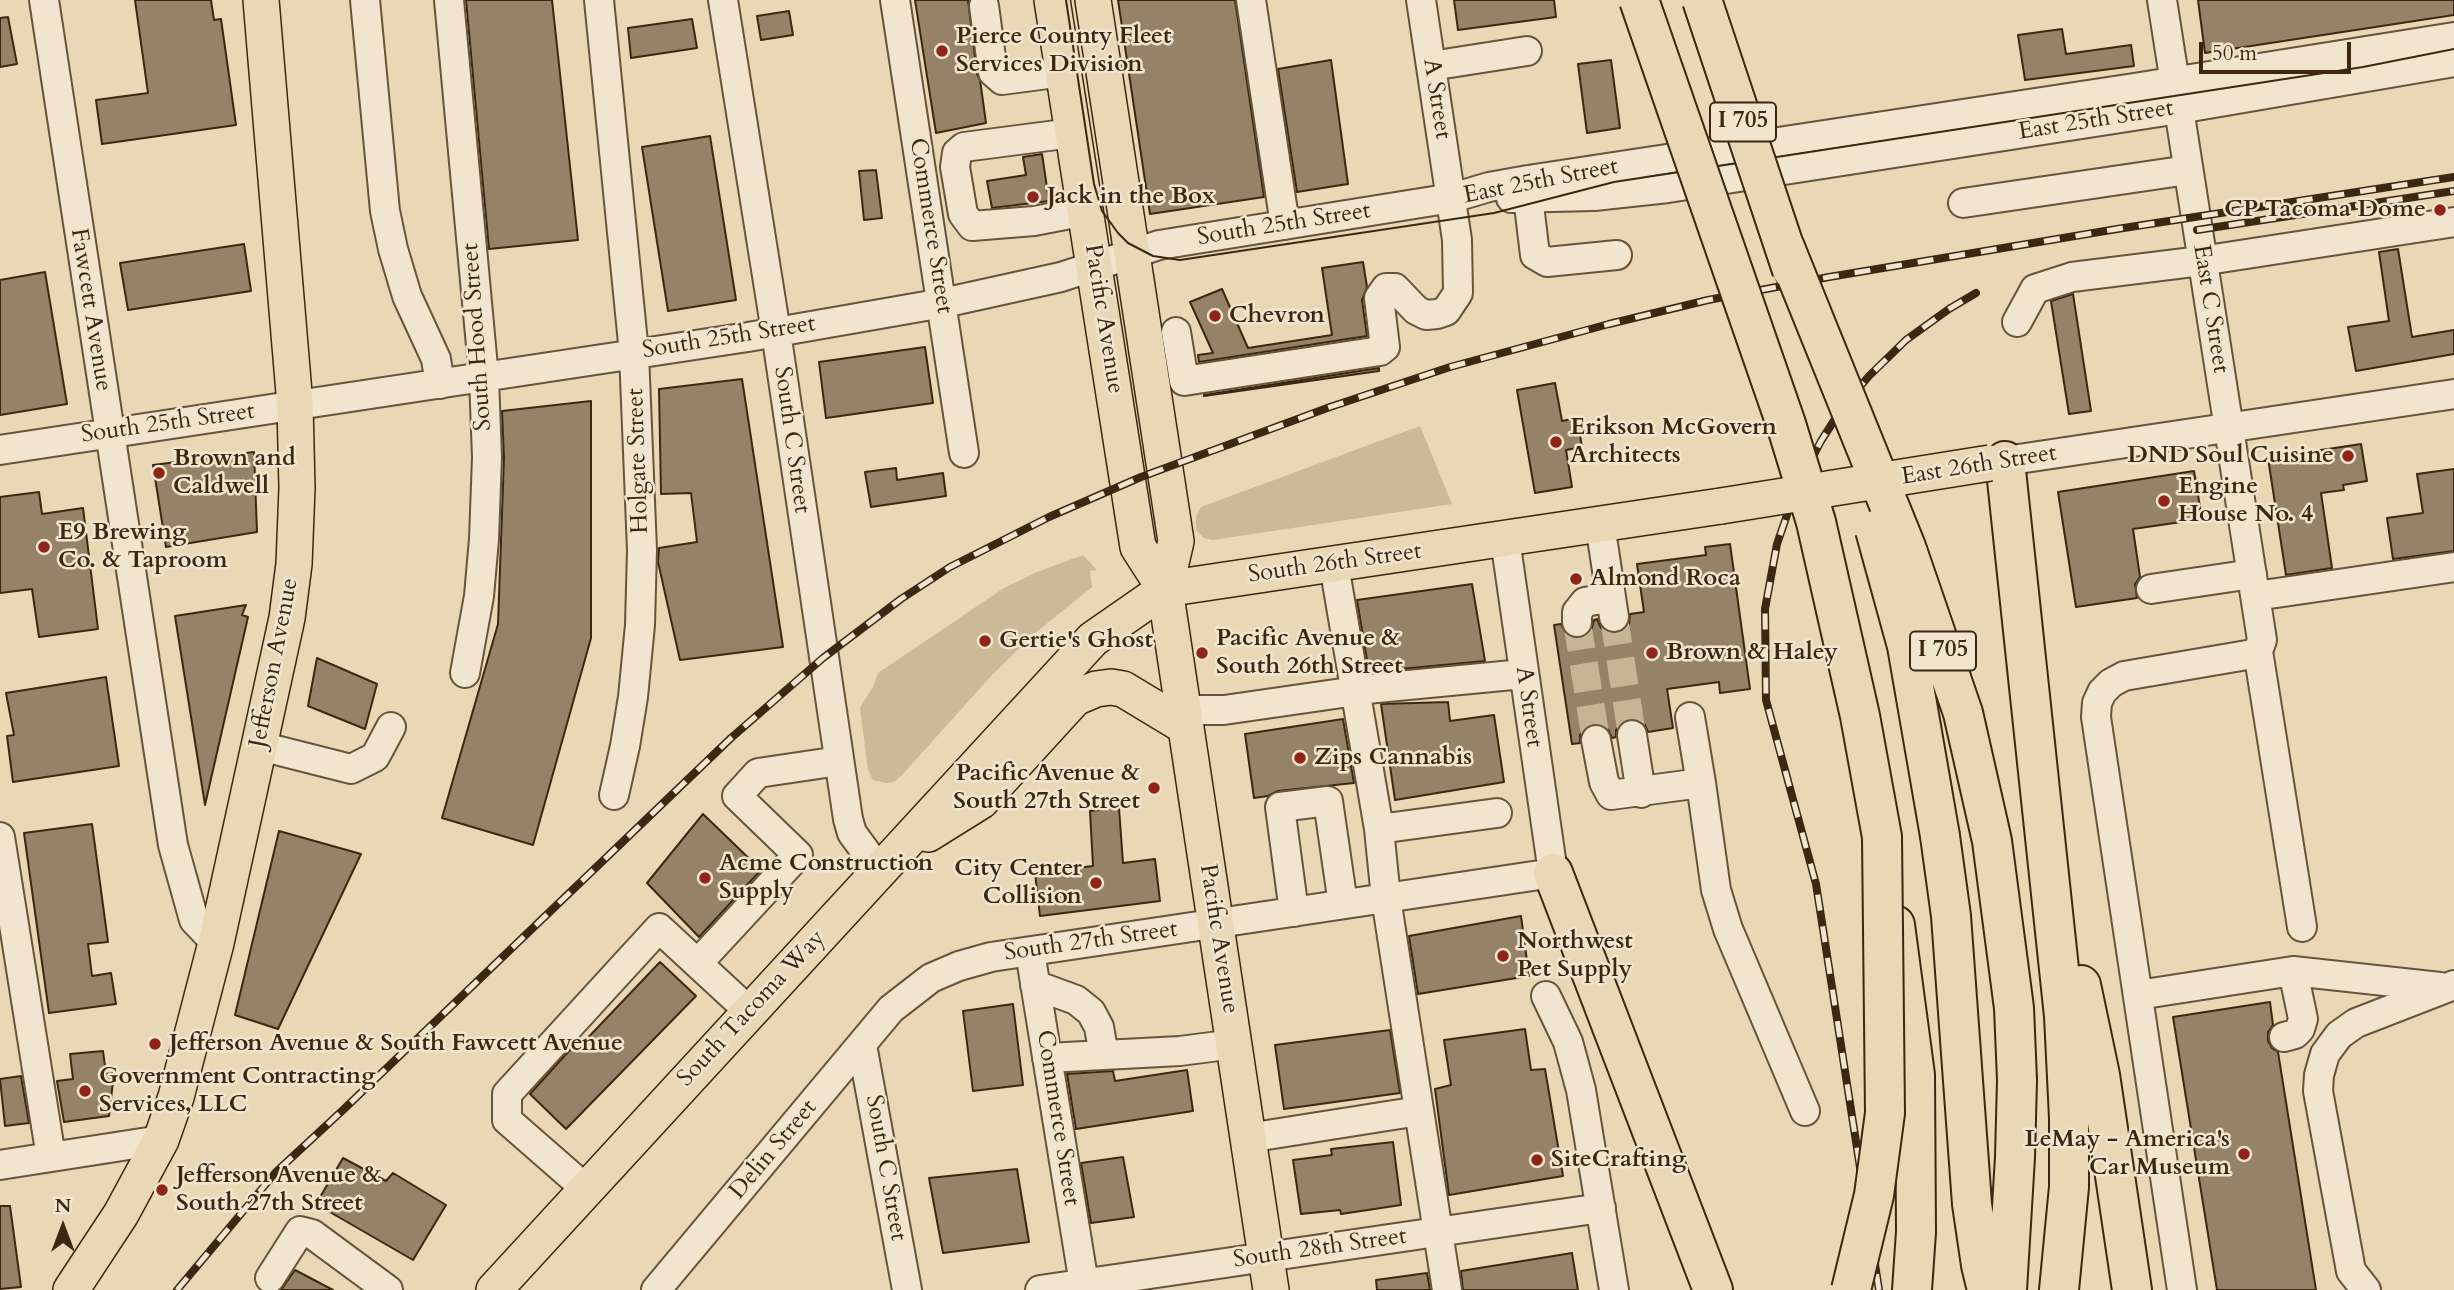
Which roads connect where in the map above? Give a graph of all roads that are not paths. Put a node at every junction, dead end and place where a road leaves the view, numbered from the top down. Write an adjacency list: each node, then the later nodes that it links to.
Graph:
1 (44, 0): 45 (street, Fawcett Avenue)
2 (261, 0): 43 (main road, Jefferson Avenue)
3 (365, 0): 41 (street)
4 (449, 0): 40 (street, South Hood Street)
5 (600, 0): 39 (street, Holgate Street)
6 (723, 0): 37 (street, South C Street)
7 (895, 0): 35 (street, Commerce Street)
8 (1052, 0): 20 (main road, Pacific Avenue)
9 (1093, 0): 31 (main road, Pacific Avenue)
10 (1251, 0): 29 (street)
11 (1420, 0): 19 (street, A Street)
12 (1639, 0): 75 (highway, I 705, bridge)
13 (1702, 0): 30 (highway, I 705, bridge)
14 (2162, 0): 21 (street, East C Street)
15 (984, 6): 20 (street)
16 (2454, 37): 21 (street, East 25th Street)
17 (1527, 51): 19 (street)
18 (2454, 62): 21 (street, East 25th Street)
19 (1431, 66): 25 (street, A Street)
20 (1063, 72): 22 (main road, Pacific Avenue)
21 (2177, 95): 23 (street, East C Street); 24 (street, East 25th Street); 25 (street, East 25th Street)
22 (1072, 133): 27 (main road, Pacific Avenue); 27 (street)
23 (2188, 170): 26 (street); 33 (street, East C Street)
24 (1528, 197): 25 (street, East 25th Street); 32 (street)
25 (1452, 198): 29 (street, South 25th Street); 38 (street, A Street)
26 (1964, 203)
27 (1086, 211): 34 (main road, Pacific Avenue)
28 (2454, 222): 33 (street)
29 (1285, 225): 31 (street, South 25th Street)
30 (1784, 245): 122 (highway, bridge); 123 (highway, I 705, bridge)
31 (1133, 252): 34 (street, South 25th Street); 53 (main road, Pacific Avenue)
32 (1617, 255)
33 (2202, 261): 36 (street); 44 (street, East C Street)
34 (1094, 266): 35 (street, South 25th Street); 53 (main road, Pacific Avenue)
35 (943, 303): 37 (street, South 25th Street); 47 (street, Commerce Street)
36 (2017, 321)
37 (775, 332): 39 (street, South 25th Street); 67 (street, South C Street)
38 (1176, 332)
39 (634, 353): 40 (street, South 25th Street); 70 (street, Holgate Street)
40 (484, 378): 41 (street, South 25th Street); 58 (street, South Hood Street)
41 (440, 384): 43 (street, South 25th Street)
42 (2454, 394): 44 (street, East 26th Street)
43 (295, 405): 45 (street, South 25th Street); 66 (main road, Jefferson Avenue)
44 (2229, 429): 48 (street, East 26th Street); 55 (street, East C Street)
45 (109, 433): 46 (street, South 25th Street); 83 (street, Fawcett Avenue)
46 (0, 450)
47 (964, 453)
48 (1997, 462): 49 (main road, East 26th Street, bridge); 71 (highway)
49 (1600, 524): 50 (main road, East 26th Street); 56 (street)
50 (1505, 539): 51 (main road, South 26th Street); 59 (street, A Street)
51 (1334, 565): 53 (main road, South 26th Street); 60 (street)
52 (2454, 567): 55 (street)
53 (1165, 589): 62 (main road, Pacific Avenue); 76 (main road, South Tacoma Way)
54 (2151, 589): 55 (street)
55 (2256, 596): 57 (street, East C Street)
56 (1577, 622)
57 (2258, 651): 82 (street, East C Street); 89 (street)
58 (465, 673)
59 (1523, 674): 60 (street); 77 (street, A Street)
60 (1357, 691): 62 (street); 73 (street)
61 (1690, 717): 68 (street)
62 (1185, 719): 76 (main road); 81 (main road, Pacific Avenue)
63 (391, 727): 66 (street)
64 (1632, 735): 69 (street)
65 (1596, 740): 69 (street)
66 (260, 746): 83 (main road, Jefferson Avenue)
67 (839, 761): 76 (street, South C Street); 85 (street)
68 (1701, 783): 69 (street); 99 (street)
69 (1641, 793)
70 (614, 795)
71 (2040, 797): 124 (highway); 125 (highway)
72 (1497, 813): 73 (street)
73 (1380, 829): 78 (street)
74 (0, 837): 102 (street)
75 (1882, 837): 120 (highway, bridge); 121 (highway, bridge)
76 (885, 865): 92 (main road, South Tacoma Way)
77 (1553, 873): 78 (street, South 27th Street); 119 (highway)
78 (1386, 898): 79 (street, South 27th Street); 98 (street)
79 (1343, 904): 80 (street, South 27th Street); 80 (street)
80 (1294, 912): 81 (street, South 27th Street)
81 (1216, 924): 84 (street, South 27th Street); 94 (main road, Pacific Avenue)
82 (2302, 927)
83 (216, 943): 101 (main road, Jefferson Avenue)
84 (1030, 952): 87 (street, Commerce Street); 91 (street, South 27th Street)
85 (698, 963): 92 (street); 104 (street)
86 (2292, 971): 88 (street); 89 (street); 93 (street)
87 (1035, 985): 96 (street); 97 (street, Commerce Street)
88 (2450, 986): 127 (street)
89 (2137, 995): 126 (street)
90 (1546, 996): 105 (street)
91 (891, 1009): 95 (street, Delin Street)
92 (750, 1012): 104 (main road, South Tacoma Way)
93 (2284, 1037)
94 (1234, 1044): 96 (street); 100 (main road, Pacific Avenue)
95 (862, 1045): 113 (street, Delin Street); 114 (street, South C Street)
96 (1104, 1055): 97 (street)
97 (1047, 1058): 109 (street, Commerce Street)
98 (1419, 1111): 100 (street); 106 (street)
99 (1805, 1111)
100 (1248, 1138): 107 (main road, Pacific Avenue)
101 (161, 1140): 102 (street); 110 (main road, Jefferson Avenue)
102 (51, 1157): 103 (street)
103 (0, 1165)
104 (586, 1189): 112 (main road, South Tacoma Way)
105 (1601, 1208): 106 (street, South 28th Street); 118 (street)
106 (1438, 1231): 107 (street, South 28th Street); 117 (street)
107 (1266, 1256): 109 (street, South 28th Street); 116 (main road, Pacific Avenue)
108 (270, 1278): 111 (street)
109 (1084, 1283): 115 (street, South 28th Street)
110 (71, 1290)
111 (388, 1290)
112 (494, 1290)
113 (656, 1290)
114 (907, 1290)
115 (1040, 1290)
116 (1271, 1290)
117 (1447, 1290)
118 (1614, 1290)
119 (1713, 1290)
120 (1851, 1290)
121 (1912, 1290)
122 (1987, 1290)
123 (2007, 1290)
124 (2059, 1290)
125 (2132, 1290)
126 (2182, 1290)
127 (2366, 1290)

